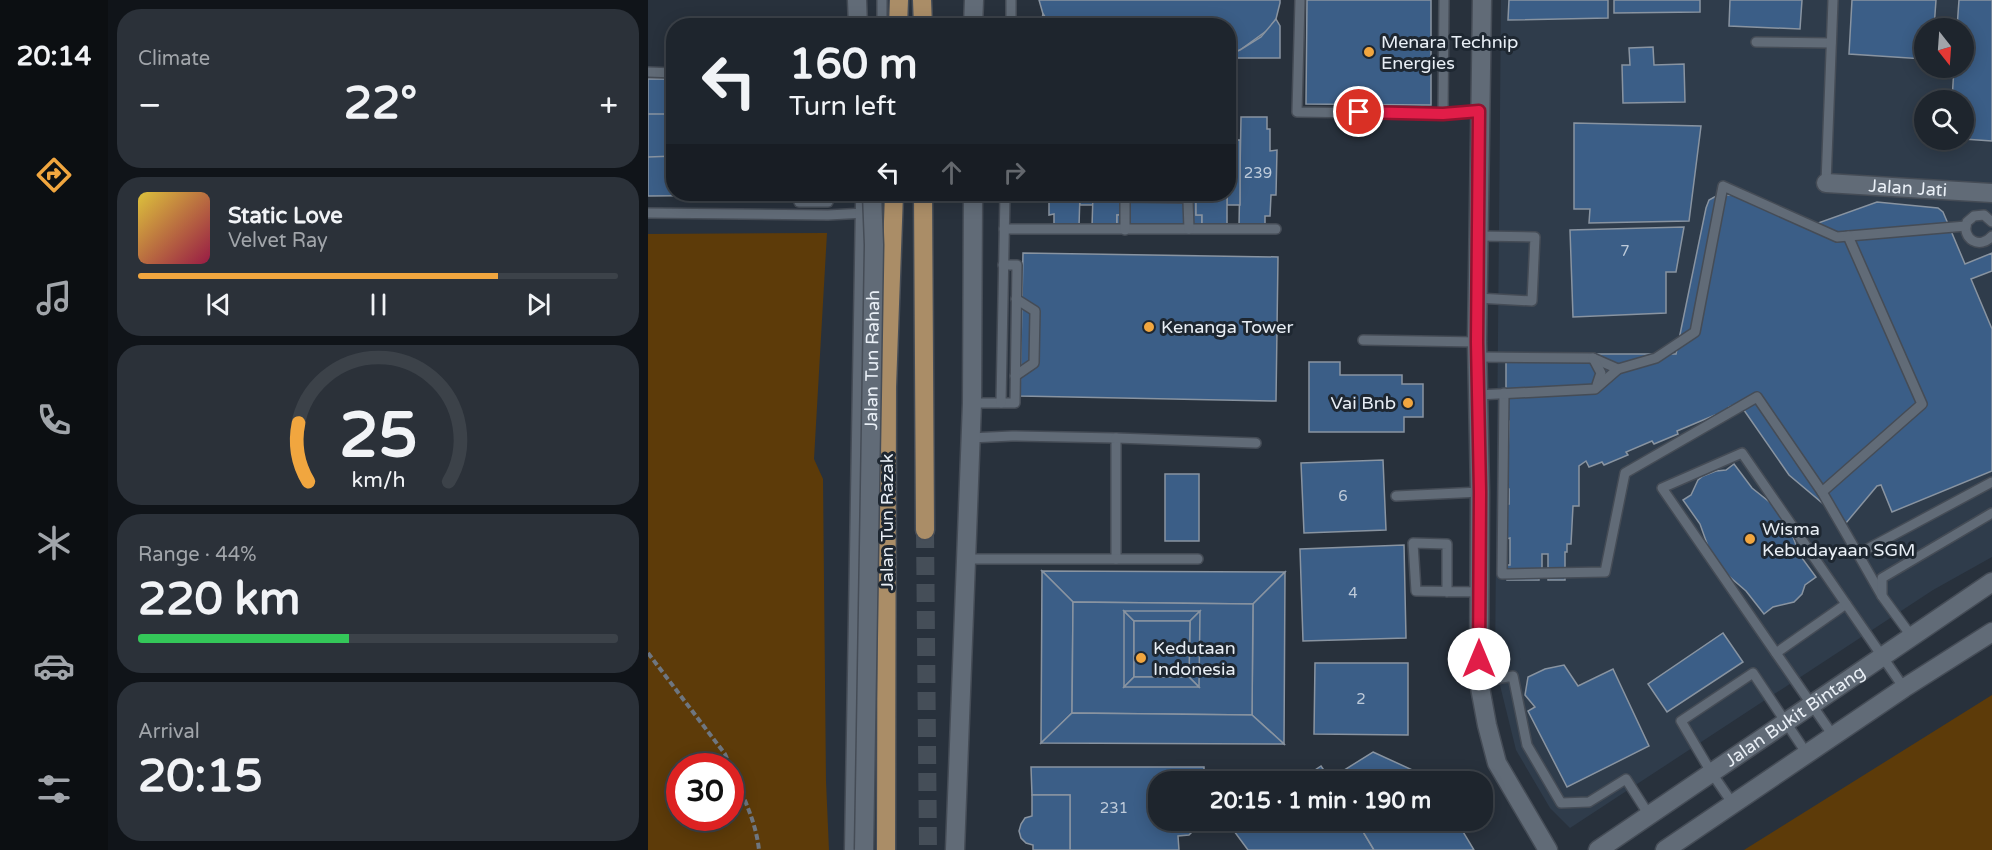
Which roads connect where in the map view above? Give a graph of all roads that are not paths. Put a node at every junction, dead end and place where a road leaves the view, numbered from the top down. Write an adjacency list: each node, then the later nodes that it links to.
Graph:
1 (857, 0): 12 (main road)
2 (868, 0): 13 (main road)
3 (882, 0): 14 (lane)
4 (899, 0): 15 (main road)
5 (922, 0): 16 (main road)
6 (974, 0): 17 (main road)
7 (1011, 0): 18 (lane)
8 (1300, 0): 24 (lane)
9 (1444, 0): 24 (lane)
10 (1482, 0): 23 (main road)
11 (1833, 0): 20 (lane)
12 (858, 18)
13 (869, 18)
14 (882, 18)
15 (898, 18)
16 (922, 18)
17 (974, 18)
18 (1011, 18)
19 (1756, 42): 20 (lane)
20 (1831, 43): 25 (lane)
21 (648, 72): 22 (lane)
22 (666, 73)
23 (1479, 111): 24 (lane); 48 (main road)
24 (1443, 114)
25 (1826, 183): 26 (main road, Jalan Jati)
26 (1992, 194)
27 (798, 201): 40 (lane)
28 (828, 201): 41 (lane)
29 (865, 201): 39 (main road)
30 (872, 201): 97 (main road, Jalan Tun Rahah, bridge)
31 (880, 201): 62 (main road)
32 (894, 201): 98 (main road, Jalan Tun Razak)
33 (923, 201): 73 (main road)
34 (973, 201): 63 (main road)
35 (1005, 201): 46 (lane)
36 (1125, 201): 47 (lane)
37 (1188, 201): 44 (lane)
38 (648, 213): 40 (lane)
39 (865, 213): 41 (lane); 62 (main road)
40 (799, 214): 41 (lane)
41 (828, 215)
42 (1992, 222): 43 (lane)
43 (1966, 226): 49 (lane); 50 (lane)
44 (1189, 229): 45 (lane); 47 (lane)
45 (1276, 229)
46 (1004, 230): 47 (lane); 51 (lane)
47 (1125, 230)
48 (1478, 236): 52 (main road); 52 (lane)
49 (1848, 236): 57 (lane); 70 (lane)
50 (1992, 236)
51 (1003, 265): 53 (lane); 64 (lane)
52 (1477, 298): 55 (main road)
53 (1016, 299): 58 (lane); 58 (lane)
54 (1363, 340): 55 (lane)
55 (1477, 350): 56 (lane); 61 (main road)
56 (1593, 357): 57 (lane); 59 (lane)
57 (1618, 369): 59 (lane)
58 (1015, 375): 64 (lane)
59 (1595, 389): 60 (lane)
60 (1504, 393): 61 (lane); 70 (lane)
61 (1478, 395): 69 (main road)
62 (861, 403): 96 (main road)
63 (972, 403): 64 (lane); 65 (main road)
64 (1001, 404)
65 (970, 438): 66 (lane); 75 (main road)
66 (1116, 438): 67 (lane); 76 (lane)
67 (1256, 443)
68 (1992, 482): 74 (lane)
69 (1480, 492): 71 (lane); 80 (main road)
70 (1822, 492): 74 (lane)
71 (1396, 496)
72 (1992, 513): 81 (lane)
73 (925, 530)
74 (1858, 554): 81 (lane)
75 (965, 559): 76 (lane); 99 (main road)
76 (1116, 559): 77 (lane)
77 (1198, 559)
78 (1992, 582): 84 (main road, Jalan Bukit Bintang)
79 (1447, 592): 79 (lane); 80 (lane)
80 (1480, 592): 87 (main road)
81 (1882, 596): 84 (lane)
82 (1846, 604): 85 (lane); 85 (lane); 86 (lane)
83 (1992, 632): 88 (main road)
84 (1912, 637): 86 (main road, Jalan Bukit Bintang)
85 (1776, 653): 89 (lane)
86 (1882, 656): 88 (lane); 89 (main road, Jalan Bukit Bintang)
87 (1479, 682): 95 (lane); 100 (main road)
88 (1904, 688): 91 (main road)
89 (1812, 705): 90 (main road, Jalan Bukit Bintang); 91 (lane)
90 (1785, 723): 92 (lane); 93 (main road, Jalan Bukit Bintang); 93 (lane)
91 (1833, 736): 92 (main road)
92 (1806, 754): 94 (main road)
93 (1711, 772): 94 (lane); 95 (main road, Jalan Bukit Bintang)
94 (1733, 804): 102 (main road)
95 (1649, 815): 101 (main road, Jalan Bukit Bintang)
96 (854, 850)
97 (864, 850)
98 (886, 850)
99 (955, 850)
100 (1548, 850)
101 (1598, 850)
102 (1665, 850)

